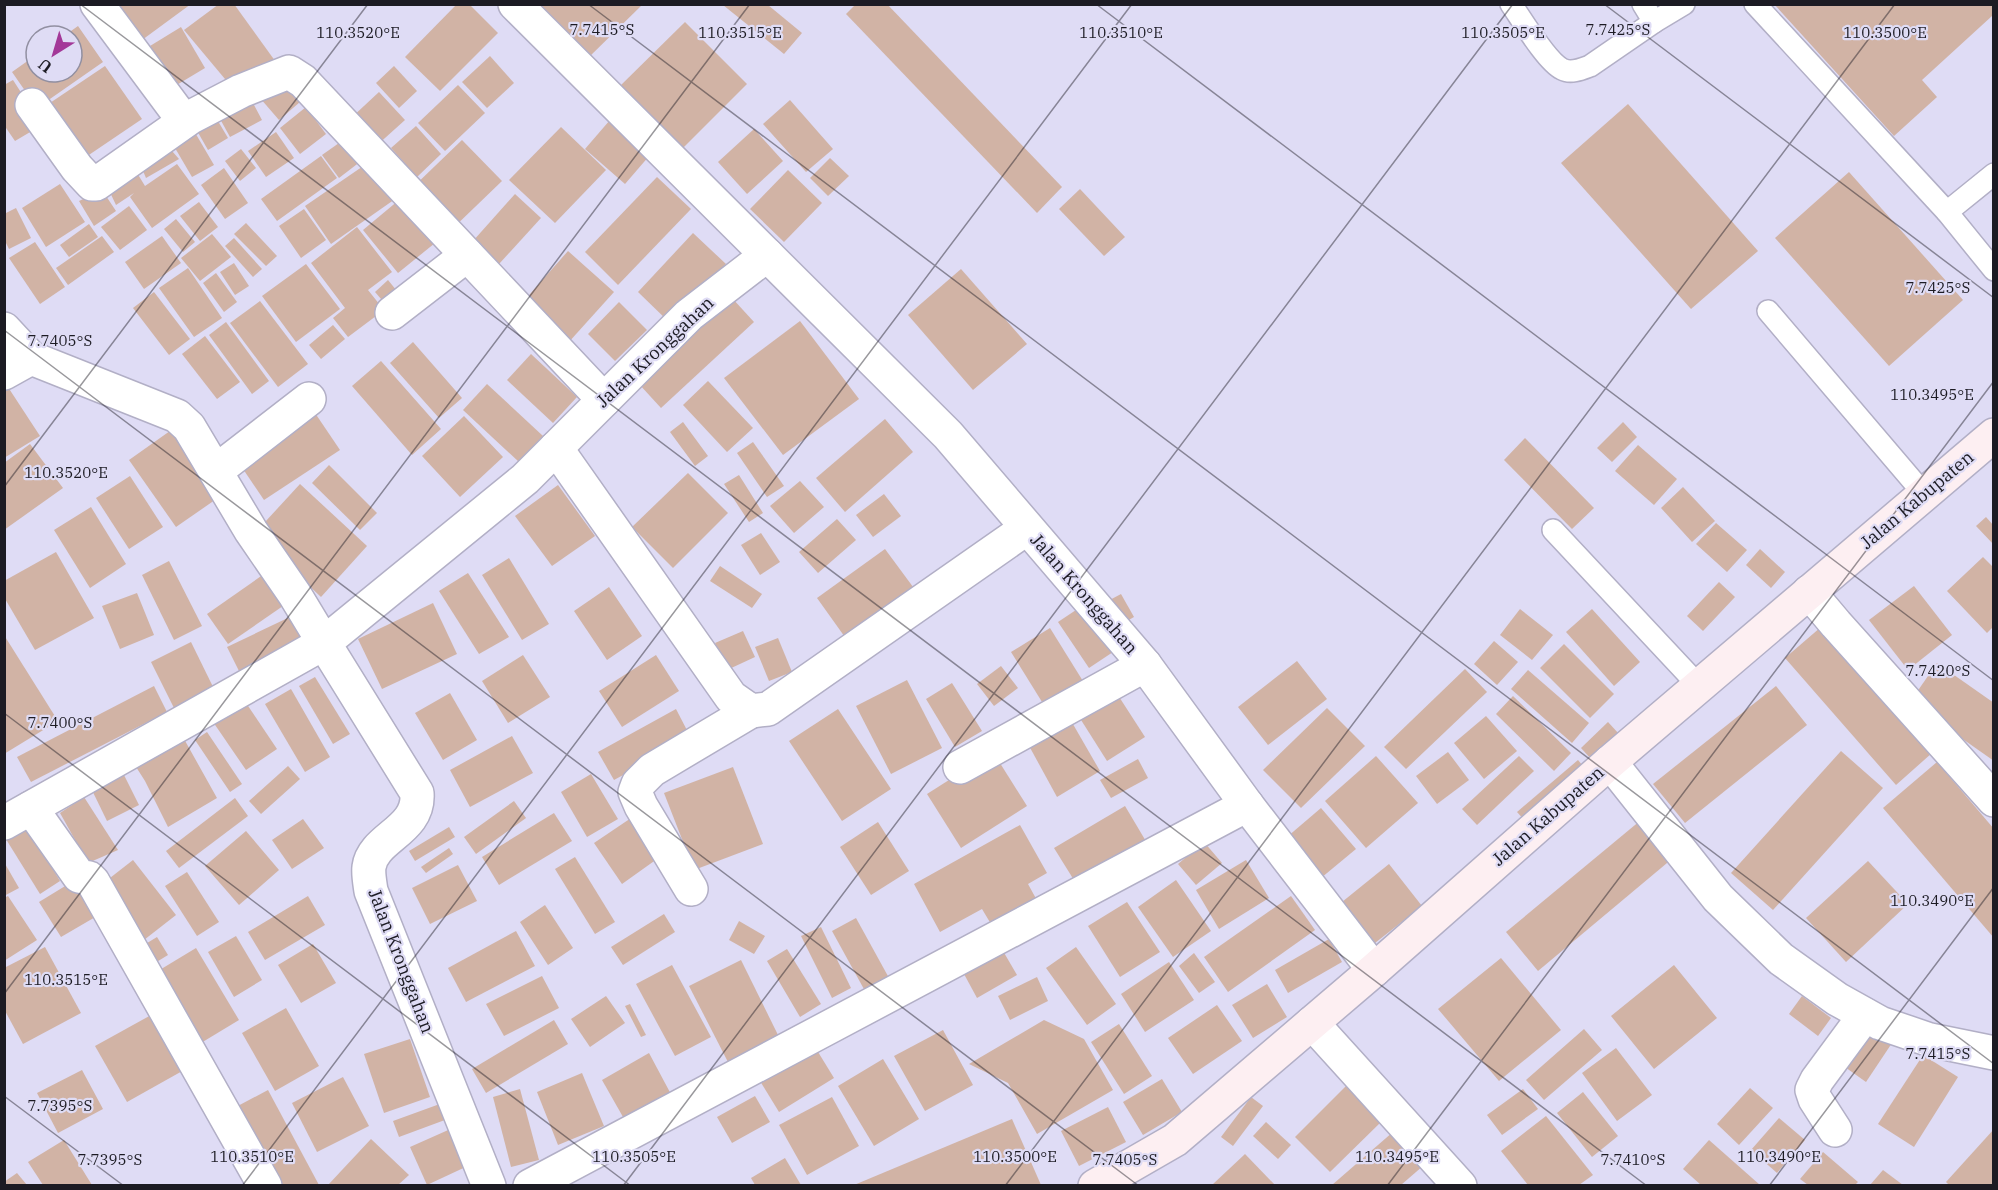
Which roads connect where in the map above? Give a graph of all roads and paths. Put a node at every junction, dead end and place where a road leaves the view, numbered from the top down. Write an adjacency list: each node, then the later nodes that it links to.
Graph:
1 (97, 4): 8 (street)
2 (515, 4): 12 (street)
3 (1511, 4): 6 (lane)
4 (1684, 4): 6 (lane)
5 (1755, 4): 10 (lane)
6 (1648, 13)
7 (32, 105): 8 (street)
8 (184, 122): 11 (street)
9 (1994, 174): 10 (lane)
10 (1947, 212): 13 (lane)
11 (467, 255): 15 (street); 19 (street)
12 (767, 255): 19 (street, Jalan Kronggahan); 24 (street, Jalan Kronggahan)
13 (1994, 270)
14 (1768, 311): 23 (lane)
15 (392, 313)
16 (4, 329): 17 (street)
17 (18, 365): 22 (street)
18 (309, 399): 22 (street)
19 (604, 400): 21 (street, Jalan Kronggahan)
20 (1990, 447): 23 (main road, Jalan Kabupaten)
21 (556, 448): 27 (street, Jalan Kronggahan); 30 (street)
22 (216, 471): 27 (street)
23 (1924, 494): 26 (main road, Jalan Kabupaten)
24 (1027, 528): 28 (street, Jalan Kronggahan); 30 (street)
25 (1552, 530): 29 (lane)
26 (1809, 592): 29 (main road, Jalan Kabupaten); 33 (street)
27 (324, 643): 35 (street); 43 (street, Jalan Kronggahan)
28 (1145, 665): 32 (street); 34 (street, Jalan Kronggahan)
29 (1699, 686): 31 (main road, Jalan Kabupaten)
30 (751, 711): 36 (street)
31 (1610, 762): 37 (main road, Jalan Kabupaten); 38 (street)
32 (960, 767)
33 (1994, 800)
34 (1247, 805): 37 (street, Jalan Kronggahan); 44 (street)
35 (18, 816): 42 (street)
36 (692, 889)
37 (1374, 970): 39 (main road, Jalan Kabupaten)
38 (1865, 1015): 40 (street); 41 (street)
39 (1312, 1023): 45 (main road, Jalan Kabupaten); 46 (street)
40 (1994, 1053)
41 (1835, 1130)
42 (265, 1185)
43 (489, 1185)
44 (530, 1185)
45 (1095, 1185)
46 (1461, 1185)

